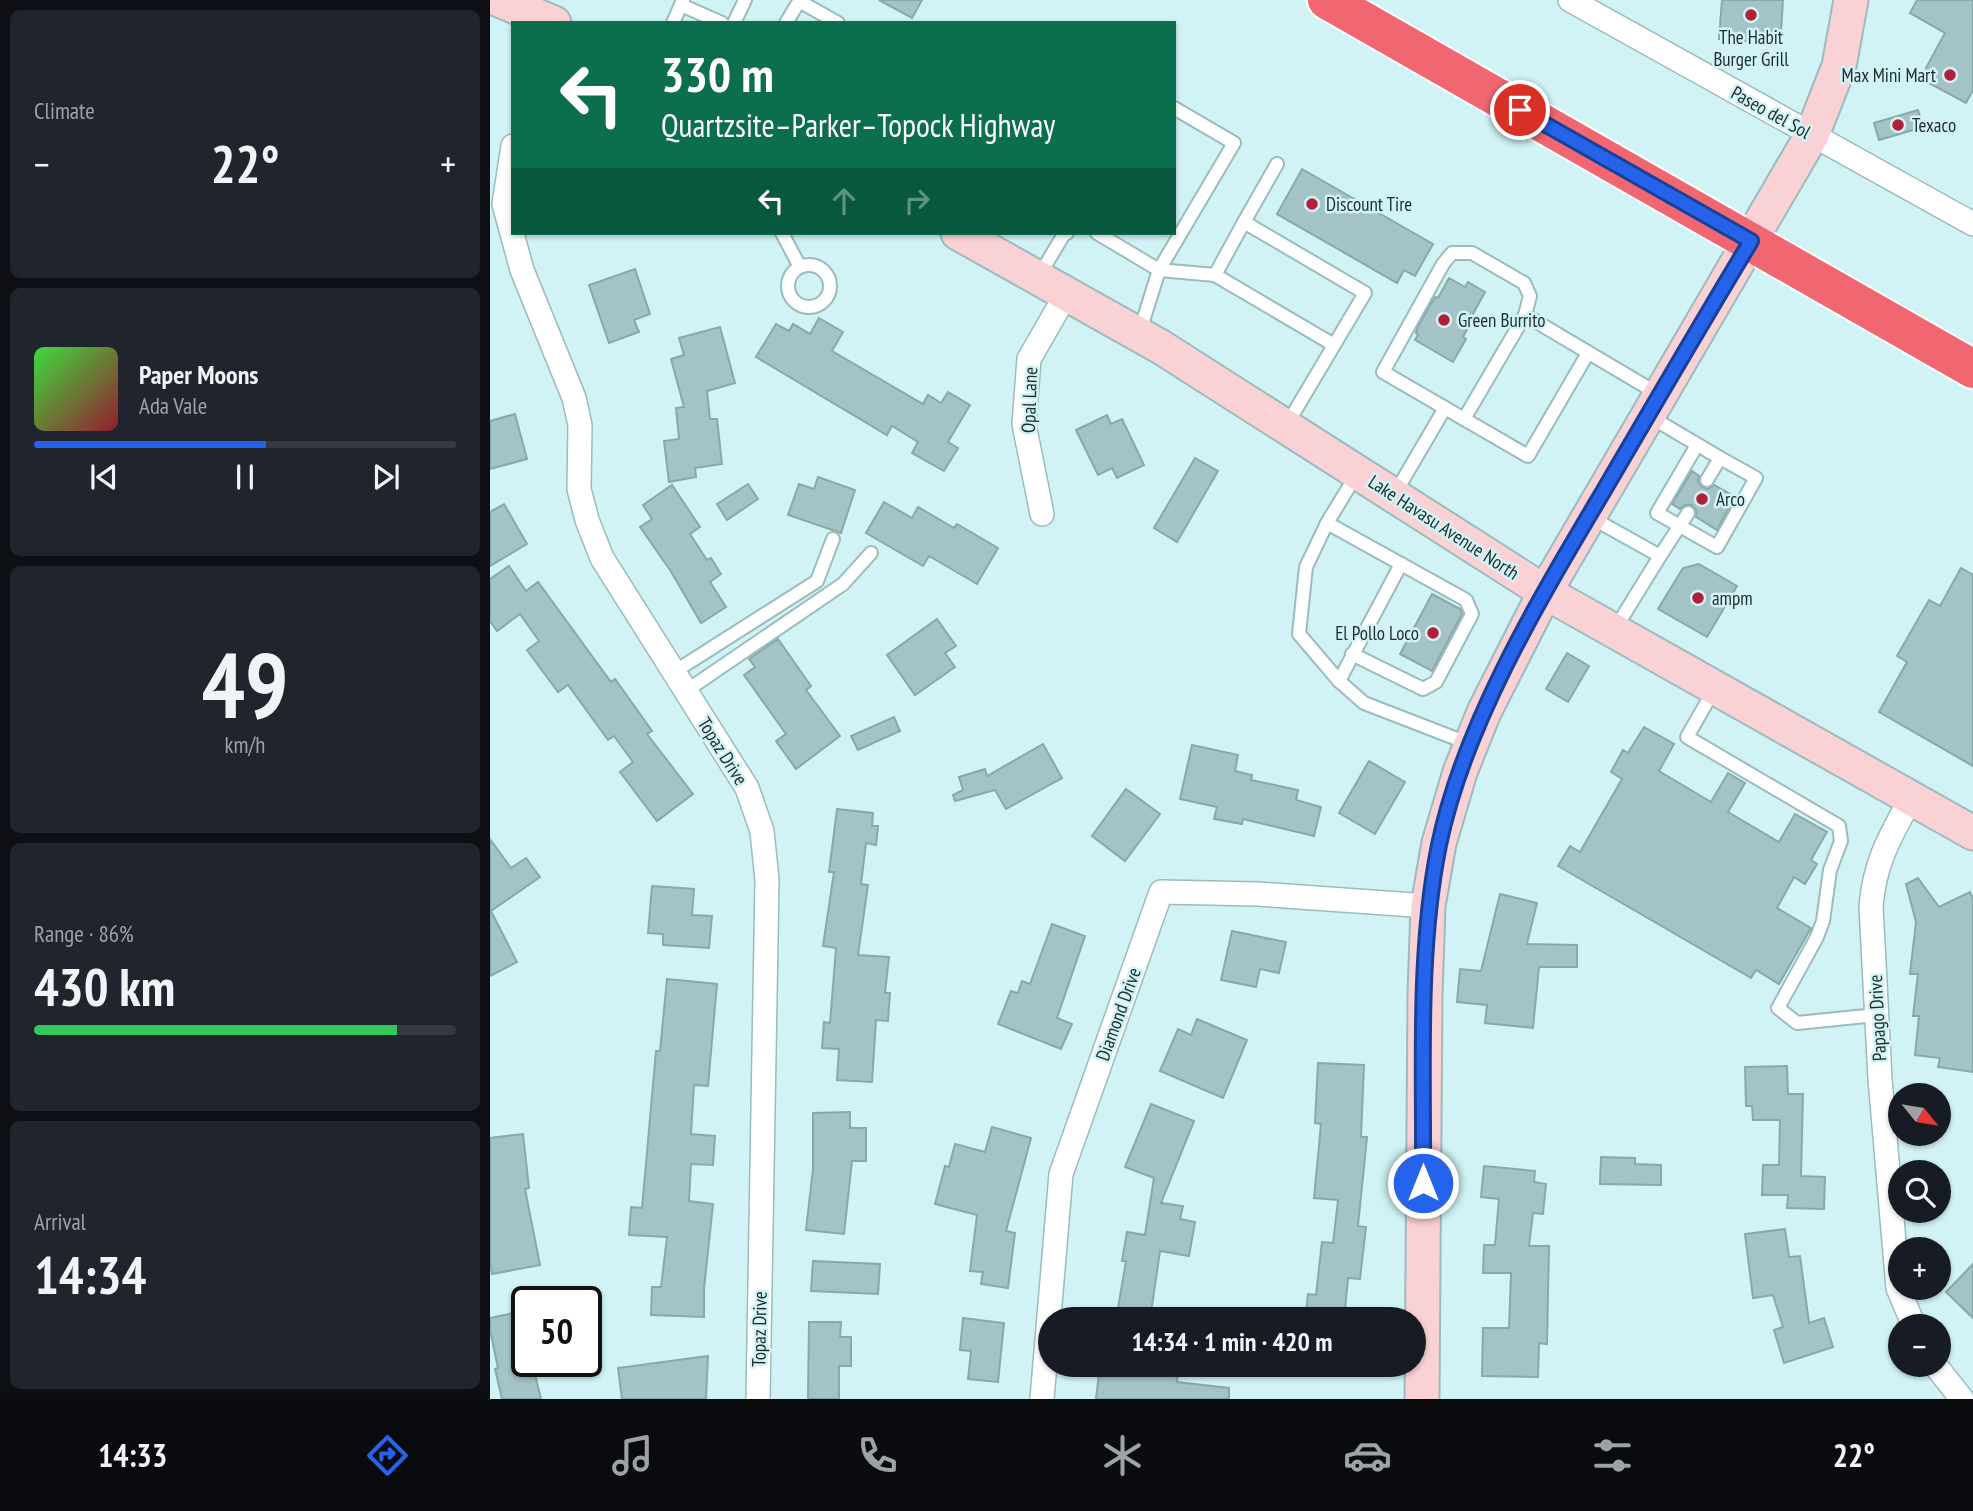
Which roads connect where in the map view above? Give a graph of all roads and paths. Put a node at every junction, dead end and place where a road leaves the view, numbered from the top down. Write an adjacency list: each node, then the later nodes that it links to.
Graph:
1 (499, 0): 8 (main road)
2 (745, 0): 11 (lane)
3 (800, 0): 12 (lane); 13 (lane)
4 (1327, 0): 26 (highway)
5 (1570, 0): 15 (street, Paseo del Sol)
6 (1852, 0): 15 (main road)
7 (682, 2): 9 (lane); 10 (lane)
8 (549, 21)
9 (674, 21)
10 (718, 21)
11 (735, 21)
12 (787, 21)
13 (835, 21)
14 (1176, 109): 28 (lane)
15 (1812, 135): 19 (street, Paseo del Sol); 26 (main road)
16 (511, 159): 20 (street, Topaz Drive)
17 (1277, 164): 18 (lane)
18 (1244, 222): 29 (lane); 33 (lane)
19 (1973, 224)
20 (511, 230)
21 (512, 235): 57 (street, Topaz Drive)
22 (783, 235): 27 (lane)
23 (962, 235): 30 (main road, Lake Havasu Avenue North)
24 (1064, 235): 30 (lane)
25 (1100, 235): 28 (lane)
26 (1751, 241): 35 (highway); 36 (main road)
27 (800, 267)
28 (1159, 270): 29 (lane); 32 (lane)
29 (1215, 275): 33 (lane)
30 (1052, 286): 32 (main road, Lake Havasu Avenue North); 46 (street, Opal Lane)
31 (1525, 315): 34 (lane); 37 (lane); 38 (lane)
32 (1139, 335): 39 (main road, Lake Havasu Avenue North)
33 (1334, 345): 39 (lane)
34 (1588, 353): 36 (lane); 38 (lane)
35 (1973, 369)
36 (1654, 406): 40 (lane); 47 (main road)
37 (1445, 408): 38 (lane); 44 (lane)
38 (1464, 419)
39 (1286, 426): 42 (main road, Lake Havasu Avenue North)
40 (1697, 444): 41 (lane); 49 (lane)
41 (1720, 458): 43 (lane); 49 (lane)
42 (1358, 472): 44 (main road, Lake Havasu Avenue North); 48 (lane)
43 (1707, 480)
44 (1394, 496): 54 (main road, Lake Havasu Avenue North)
45 (1688, 513): 49 (lane)
46 (1042, 514)
47 (1588, 516): 52 (lane); 54 (main road)
48 (1327, 523): 53 (lane); 58 (lane)
49 (1680, 526): 52 (lane)
50 (833, 540): 57 (lane)
51 (871, 553): 57 (lane)
52 (1660, 556): 55 (lane)
53 (1401, 564): 56 (lane); 56 (lane)
54 (1545, 592): 55 (main road, Lake Havasu Avenue North); 60 (main road)
55 (1614, 631): 59 (main road, Lake Havasu Avenue North)
56 (1352, 654): 58 (lane)
57 (680, 681): 67 (street, Topaz Drive)
58 (1339, 681): 60 (lane)
59 (1716, 688): 61 (main road, Lake Havasu Avenue North); 64 (lane)
60 (1471, 744): 63 (main road)
61 (1911, 798): 62 (main road, Lake Havasu Avenue North); 64 (street, Papago Drive)
62 (1973, 833)
63 (1428, 906): 68 (street, Diamond Drive); 69 (main road)
64 (1876, 1015): 65 (street, Papago Drive)
65 (1909, 1314)
66 (1945, 1377): 70 (street)
67 (758, 1399)
68 (1042, 1399)
69 (1422, 1399)
70 (1962, 1399)

